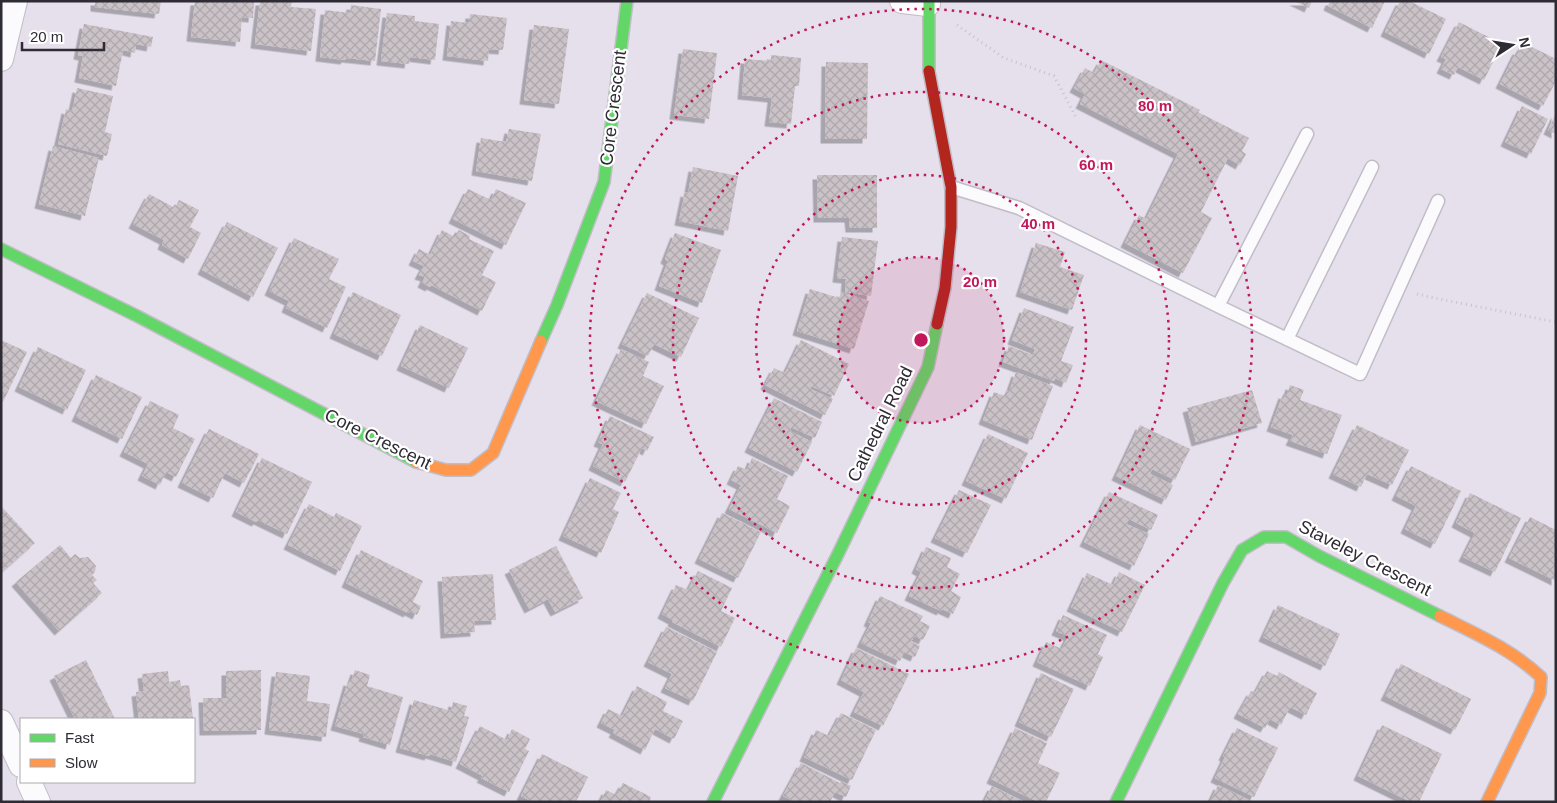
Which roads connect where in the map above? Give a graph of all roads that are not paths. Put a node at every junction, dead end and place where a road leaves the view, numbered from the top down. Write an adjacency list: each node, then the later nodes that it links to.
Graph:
1 (15, 1): 5 (street)
2 (627, 1): 10 (street, Core Crescent)
3 (902, 1): 4 (street)
4 (928, 3): 8 (street, Cathedral Road)
5 (1, 59)
6 (1307, 134): 11 (lane)
7 (1372, 167): 12 (lane)
8 (952, 187): 11 (lane); 17 (street, Cathedral Road)
9 (1438, 202): 12 (lane)
10 (1, 249)
11 (1218, 306): 12 (lane)
12 (1287, 339)
13 (1, 722): 14 (street)
14 (20, 763)
15 (29, 783): 16 (street)
16 (38, 802)
17 (713, 802)
18 (1116, 802): 19 (street, Staveley Crescent)
19 (1487, 802)

